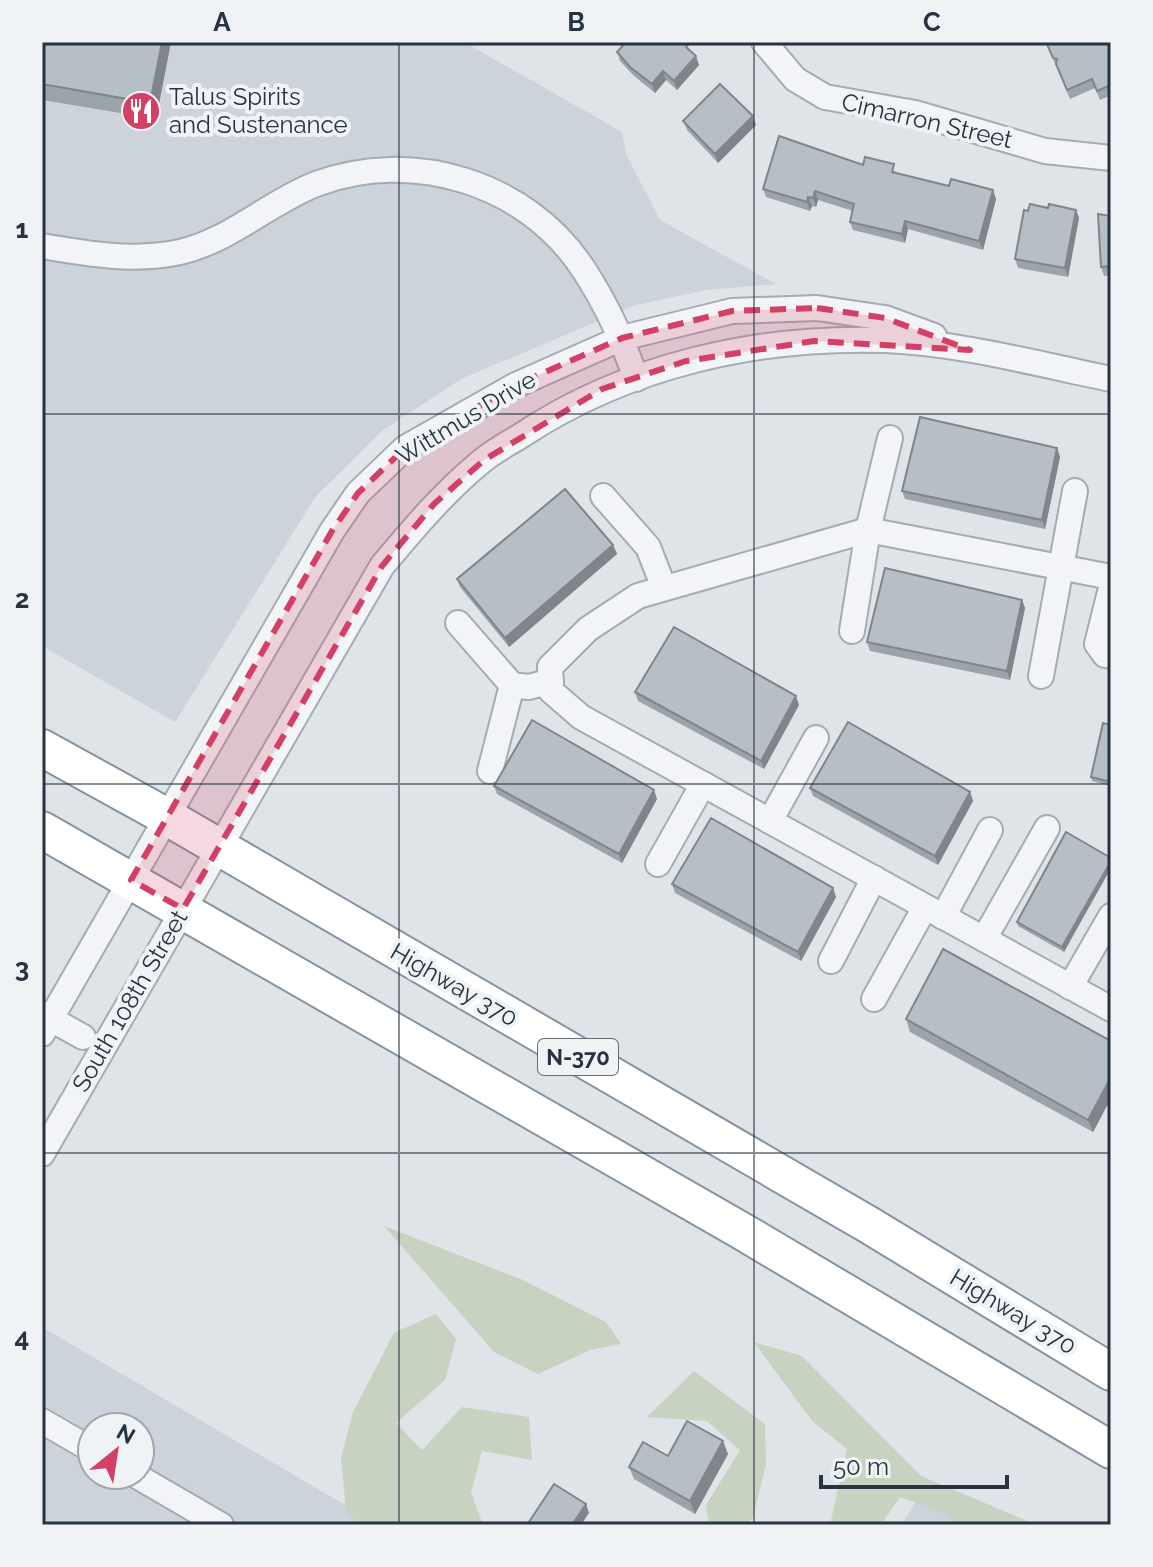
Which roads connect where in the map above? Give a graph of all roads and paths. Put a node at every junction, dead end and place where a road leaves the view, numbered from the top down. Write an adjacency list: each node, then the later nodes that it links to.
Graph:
1 (764, 42): 2 (street, Cimarron Street)
2 (1111, 158)
3 (42, 246): 4 (street)
4 (622, 338): 5 (street, Wittmus Drive); 6 (street); 26 (street, Wittmus Drive)
5 (970, 350): 6 (street, Wittmus Drive); 7 (street, Wittmus Drive)
6 (636, 379): 31 (street, Wittmus Drive)
7 (1111, 379)
8 (890, 438): 11 (street)
9 (1075, 491): 12 (street)
10 (603, 496): 14 (street)
11 (868, 530): 12 (street); 14 (street); 17 (street)
12 (1061, 568): 13 (street); 19 (street)
13 (1111, 577)
14 (664, 588): 20 (street)
15 (1111, 588): 18 (street)
16 (458, 623): 21 (street)
17 (852, 631)
18 (1111, 656)
19 (1041, 676)
20 (551, 681): 21 (street); 25 (street)
21 (512, 685): 24 (street)
22 (816, 738): 27 (street)
23 (42, 748): 26 (highway, Highway 370 / N-370)
24 (490, 771)
25 (703, 784): 27 (street); 32 (street)
26 (167, 817): 31 (highway, Highway 370 / N-370); 34 (street, Wittmus Drive)
27 (770, 821): 33 (street)
28 (1047, 828): 38 (street)
29 (42, 830): 34 (highway, N-370)
30 (990, 830): 36 (street)
31 (218, 848): 35 (street, South 108th Street); 46 (highway, Highway 370 / N-370)
32 (658, 864)
33 (874, 878): 36 (street); 39 (street)
34 (131, 880): 35 (highway, N-370); 43 (street)
35 (183, 909): 45 (street, South 108th Street); 49 (highway, N-370)
36 (934, 912): 38 (street); 41 (street)
37 (1111, 916): 40 (street)
38 (984, 939): 40 (street)
39 (831, 961)
40 (1070, 987): 42 (street)
41 (874, 999)
42 (1111, 1009)
43 (45, 1022): 44 (street)
44 (83, 1037)
45 (42, 1154)
46 (1111, 1372)
47 (42, 1421): 48 (street)
48 (76, 1441)
49 (1111, 1450)
50 (153, 1491): 51 (street)
51 (180, 1515): 52 (street)
52 (221, 1525)

